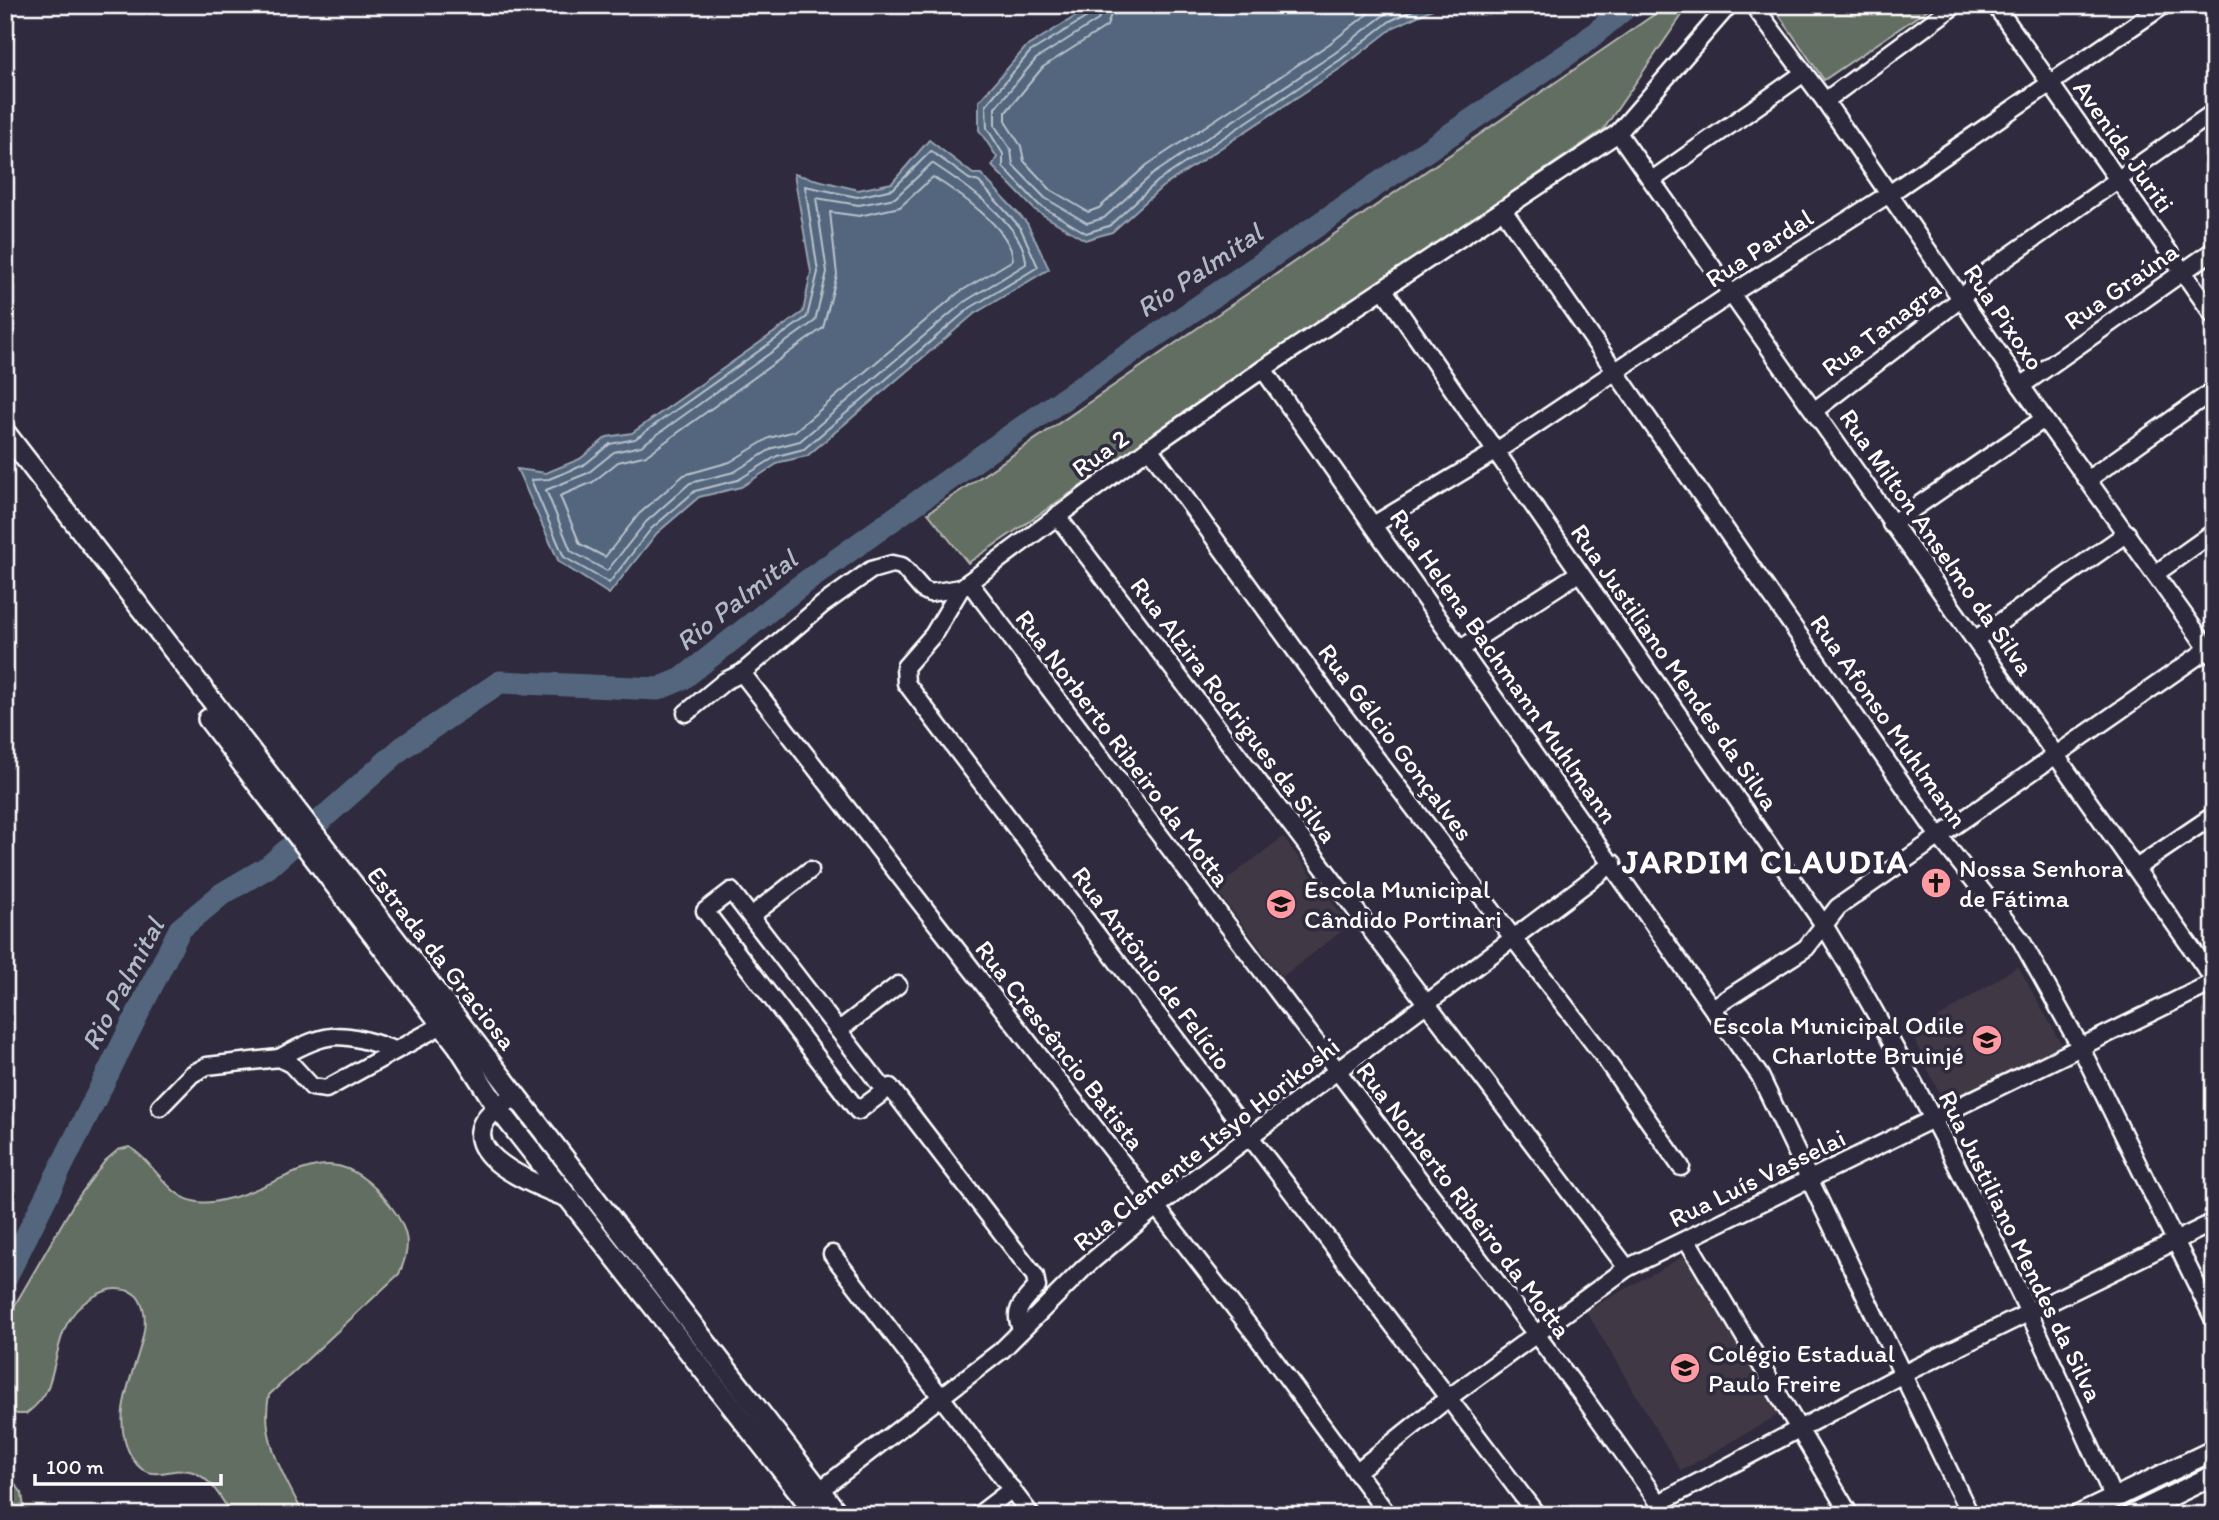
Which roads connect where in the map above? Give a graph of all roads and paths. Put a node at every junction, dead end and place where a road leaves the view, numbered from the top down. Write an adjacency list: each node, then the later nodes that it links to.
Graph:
1 (1729, 5): 10 (street, Rua 2)
2 (1753, 5): 6 (street, Rua Pixoxo)
3 (1955, 5): 8 (street)
4 (1995, 5): 7 (street, Avenida Juriti)
5 (2164, 5): 7 (street, Rua Pardal)
6 (1804, 74): 8 (street, Rua Pixoxo); 12 (street)
7 (2050, 85): 11 (street, Avenida Juriti); 13 (street, Rua Pardal)
8 (1825, 101): 13 (street, Rua Pixoxo)
9 (2214, 112): 11 (street, Rua Tanagra)
10 (1618, 134): 12 (street, Rua Milton Anselmo da Silva); 14 (street, Rua 2)
11 (2119, 177): 16 (street, Avenida Juriti); 19 (street, Rua Tanagra)
12 (1652, 180): 18 (street, Rua Milton Anselmo da Silva)
13 (1889, 194): 18 (street, Rua Pardal); 19 (street, Rua Pixoxo)
14 (1503, 210): 17 (street, Rua 2); 22 (street, Rua Afonso Muhlmann)
15 (2214, 250): 16 (street, Rua Graúna)
16 (2182, 272): 20 (street, Avenida Juriti); 23 (street, Rua Graúna)
17 (1384, 290): 21 (street, Rua 2); 30 (street, Rua Justiliano Mendes da Silva)
18 (1731, 294): 22 (street, Rua Pardal); 25 (street, Rua Milton Anselmo da Silva)
19 (1962, 298): 23 (street, Rua Pixoxo); 25 (street, Rua Tanagra)
20 (2214, 316)
21 (1263, 369): 28 (street, Rua 2); 33 (street, Rua Helena Bachmann Muhlmann)
22 (1616, 374): 30 (street, Rua Pardal); 48 (street, Rua Afonso Muhlmann)
23 (2021, 386): 26 (street, Rua Pixoxo)
24 (2214, 390): 31 (street)
25 (1815, 410): 34 (street, Rua Milton Anselmo da Silva)
26 (2044, 419): 31 (street, Rua Pixoxo); 34 (street)
27 (5, 432): 46 (main road, Estrada da Graciosa)
28 (1149, 448): 32 (street, Rua 2); 55 (street, Rua Gélcio Gonçalves)
29 (5, 450): 46 (main road, Estrada da Graciosa)
30 (1495, 452): 33 (street, Rua Pardal); 37 (street, Rua Justiliano Mendes da Silva)
31 (2087, 480): 36 (street, Rua Pixoxo)
32 (1057, 516): 39 (street, Rua 2); 58 (street, Rua Alzira Rodrigues da Silva)
33 (1375, 524): 41 (street, Rua Helena Bachmann Muhlmann)
34 (1891, 524): 40 (street, Rua Milton Anselmo da Silva)
35 (2214, 532): 38 (street)
36 (2127, 533): 38 (street, Rua Pixoxo); 40 (street)
37 (1579, 573): 41 (street); 54 (street, Rua Justiliano Mendes da Silva)
38 (2155, 574): 42 (street, Rua Pixoxo)
39 (965, 585): 43 (street); 65 (street, Rua Norberto Ribeiro da Motta); 71 (street, Rua Antônio de Felício)
40 (1976, 639): 45 (street, Rua Milton Anselmo da Silva)
41 (1462, 648): 50 (street, Rua Helena Bachmann Muhlmann)
42 (2211, 653): 45 (street)
43 (742, 673): 44 (street); 75 (street, Rua Crescêncio Batista)
44 (686, 713)
45 (2055, 753): 48 (street); 51 (street, Rua Milton Anselmo da Silva)
46 (287, 812): 49 (main road, Estrada da Graciosa)
47 (2214, 815): 51 (street)
48 (1938, 835): 54 (street); 62 (street, Rua Afonso Muhlmann)
49 (316, 850): 60 (main road, Estrada da Graciosa); 67 (main road, Estrada da Graciosa)
50 (1612, 863): 55 (street, Rua Clemente Itsyo Horikoshi); 59 (street, Rua Helena Bachmann Muhlmann)
51 (2136, 868): 56 (street, Rua Milton Anselmo da Silva)
52 (810, 870): 53 (street)
53 (751, 916): 61 (street); 66 (street)
54 (1824, 925): 59 (street); 70 (street, Rua Justiliano Mendes da Silva)
55 (1515, 938): 58 (street, Rua Clemente Itsyo Horikoshi); 72 (street, Rua Gélcio Gonçalves)
56 (2214, 981): 62 (street, Rua Luís Vasselai)
57 (898, 985): 61 (street)
58 (1427, 1004): 65 (street, Rua Clemente Itsyo Horikoshi); 80 (street, Rua Alzira Rodrigues da Silva)
59 (1714, 1007): 73 (street, Rua Helena Bachmann Muhlmann)
60 (442, 1024): 63 (street); 69 (main road, Estrada da Graciosa)
61 (839, 1030): 66 (street)
62 (2080, 1046): 70 (street, Rua Luís Vasselai); 78 (street, Rua Afonso Muhlmann)
63 (395, 1050): 64 (street); 64 (street)
64 (279, 1058): 68 (street)
65 (1337, 1072): 71 (street, Rua Clemente Itsyo Horikoshi); 84 (street, Rua Norberto Ribeiro da Motta)
66 (885, 1091): 83 (street)
67 (515, 1096): 69 (main road); 94 (main road, Estrada da Graciosa)
68 (160, 1107)
69 (498, 1107): 74 (main road, Estrada da Graciosa); 74 (main road)
70 (1934, 1119): 73 (street, Rua Luís Vasselai); 81 (street, Rua Justiliano Mendes da Silva)
71 (1249, 1137): 75 (street, Rua Clemente Itsyo Horikoshi); 87 (street, Rua Antônio de Felício)
72 (1681, 1167)
73 (1809, 1178): 77 (street, Rua Luís Vasselai); 85 (street, Rua Helena Bachmann Muhlmann)
74 (571, 1198): 94 (main road, Estrada da Graciosa)
75 (1156, 1208): 83 (street, Rua Clemente Itsyo Horikoshi); 90 (street, Rua Crescêncio Batista)
76 (2214, 1222): 78 (street)
77 (1687, 1240): 80 (street, Rua Luís Vasselai); 88 (street)
78 (2175, 1240): 81 (street); 82 (street, Rua Afonso Muhlmann)
79 (832, 1254): 86 (street)
80 (1627, 1268): 84 (street, Rua Luís Vasselai)
81 (2030, 1311): 85 (street); 93 (street, Rua Justiliano Mendes da Silva)
82 (2214, 1320)
83 (1022, 1330): 86 (street, Rua Clemente Itsyo Horikoshi)
84 (1534, 1334): 87 (street, Rua Luís Vasselai); 95 (street, Rua Norberto Ribeiro da Motta)
85 (1903, 1374): 88 (street); 102 (street, Rua Helena Bachmann Muhlmann)
86 (942, 1395): 92 (street); 94 (street, Rua Clemente Itsyo Horikoshi)
87 (1447, 1399): 90 (street, Rua Luís Vasselai); 100 (street, Rua Antônio de Felício)
88 (1800, 1428): 95 (street); 101 (street)
89 (2214, 1450): 93 (main road)
90 (1356, 1472): 99 (street, Rua Crescêncio Batista)
91 (2214, 1475): 104 (main road)
92 (1012, 1489): 97 (street); 98 (street)
93 (2113, 1497): 103 (main road)
94 (815, 1501): 96 (main road, Estrada da Graciosa)
95 (1662, 1509)
96 (839, 1515)
97 (978, 1515)
98 (1031, 1515)
99 (1388, 1515)
100 (1537, 1515)
101 (1850, 1515)
102 (1970, 1515)
103 (2079, 1515)
104 (2132, 1515)

